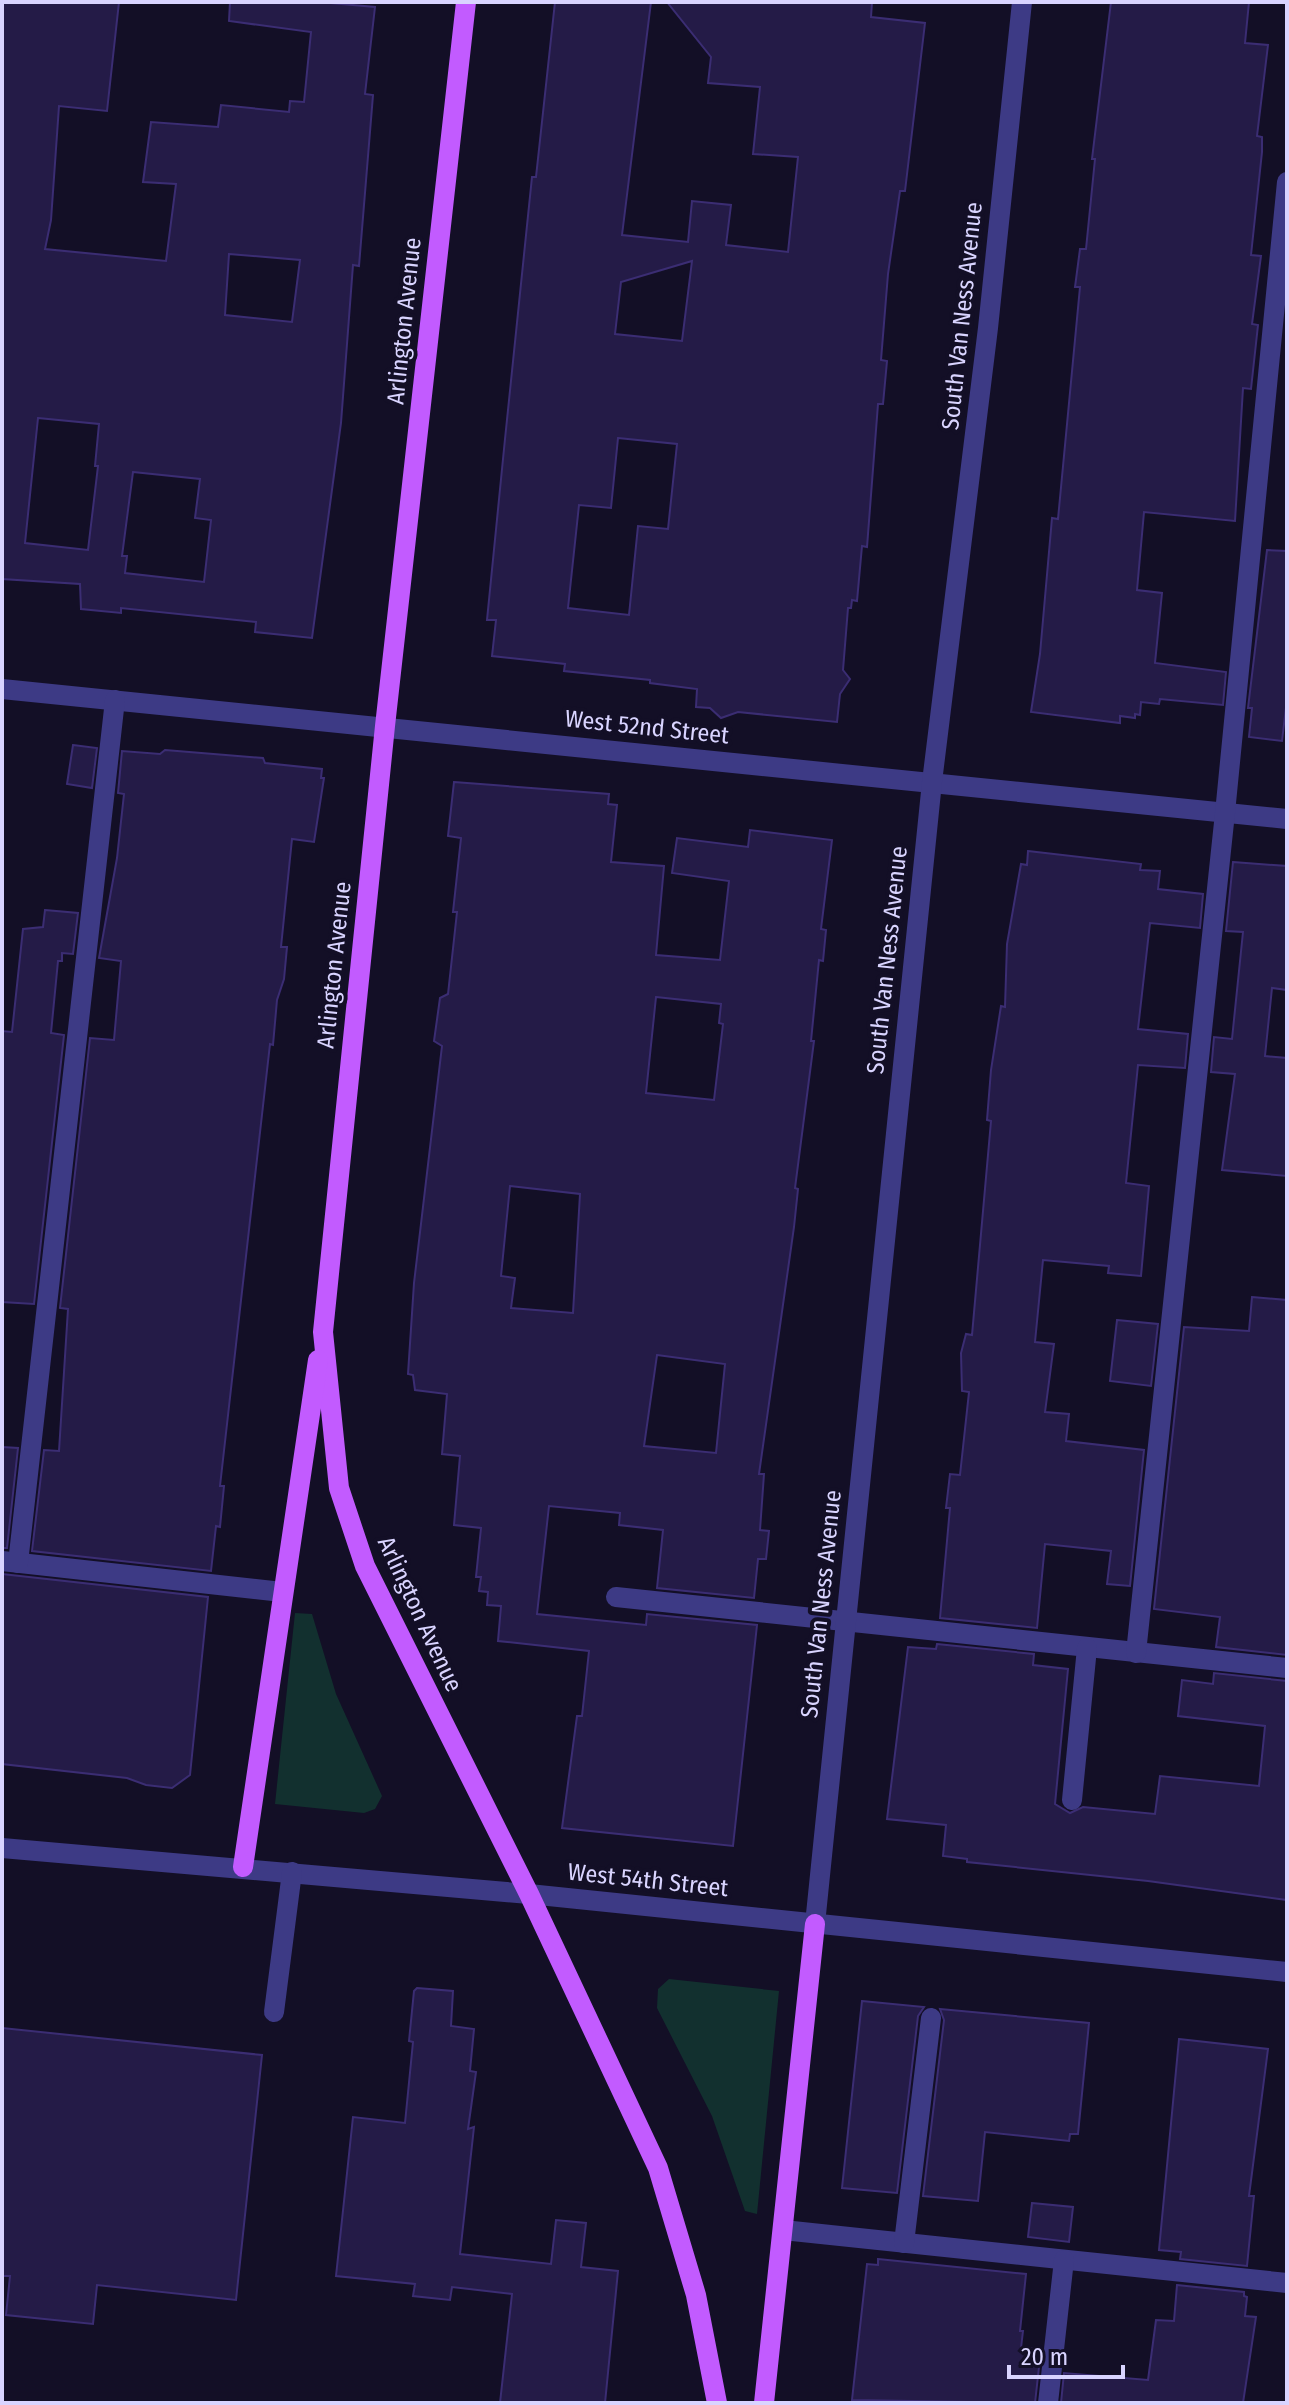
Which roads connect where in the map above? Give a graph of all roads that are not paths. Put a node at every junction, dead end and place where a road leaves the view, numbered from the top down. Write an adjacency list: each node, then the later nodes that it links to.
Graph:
1 (466, 2): 6 (main road, Arlington Avenue)
2 (1022, 2): 7 (street, South Van Ness Avenue)
3 (1287, 182): 8 (street)
4 (2, 689): 5 (street, West 52nd Street)
5 (115, 700): 6 (street, West 52nd Street); 11 (street)
6 (385, 726): 7 (street, West 52nd Street); 10 (main road, Arlington Avenue)
7 (932, 782): 8 (street, West 52nd Street); 14 (street, South Van Ness Avenue)
8 (1225, 813): 9 (street, West 52nd Street); 16 (street)
9 (1287, 819)
10 (323, 1332): 12 (main road); 22 (main road, Arlington Avenue)
11 (10, 1562): 12 (street)
12 (282, 1592): 20 (main road)
13 (616, 1597): 14 (street)
14 (846, 1620): 15 (street); 23 (street, South Van Ness Avenue)
15 (1087, 1648): 16 (street); 18 (street)
16 (1136, 1653): 17 (street)
17 (1287, 1668)
18 (1072, 1800)
19 (2, 1848): 20 (street, West 54th Street)
20 (243, 1867): 21 (street, West 54th Street)
21 (292, 1872): 22 (street, West 54th Street); 25 (street)
22 (529, 1894): 23 (street, West 54th Street); 31 (main road)
23 (815, 1924): 24 (street, West 54th Street); 27 (main road)
24 (1287, 1972)
25 (274, 2012)
26 (931, 2018): 28 (street)
27 (783, 2230): 28 (street); 32 (main road)
28 (904, 2243): 29 (street)
29 (1064, 2260): 30 (street); 33 (street)
30 (1287, 2283)
31 (717, 2403)
32 (764, 2403)
33 (1048, 2403)

